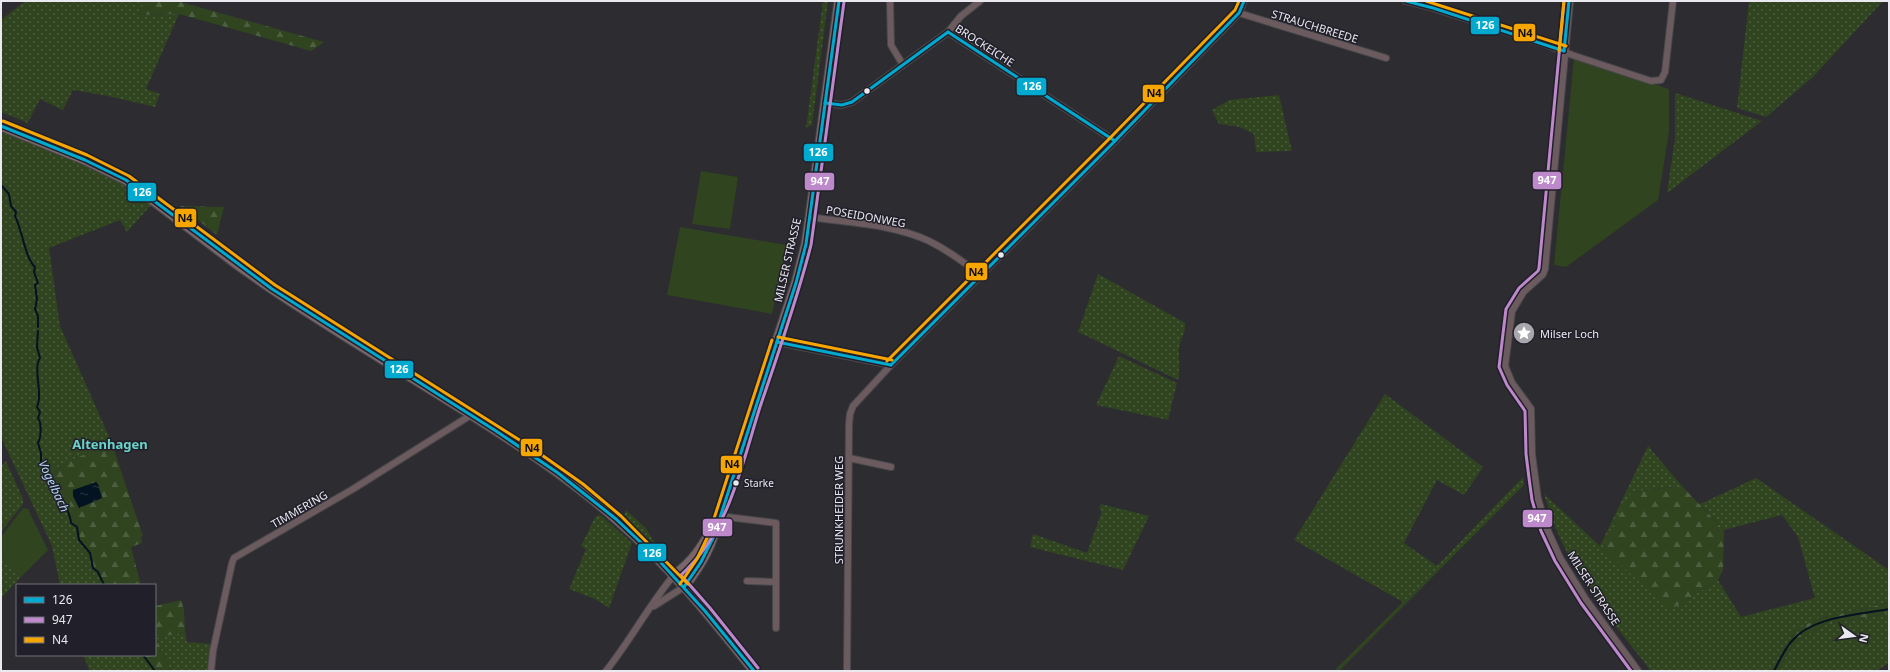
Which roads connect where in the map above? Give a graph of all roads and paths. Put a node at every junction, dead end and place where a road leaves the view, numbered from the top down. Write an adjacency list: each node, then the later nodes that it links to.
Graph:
1 (839, 1): 13 (main road, MILSER STRASSE)
2 (890, 1): 12 (street)
3 (980, 1): 9 (street)
4 (1244, 1): 8 (street, STRUNKHEIDER WEG)
5 (1406, 1): 10 (street)
6 (1569, 1): 10 (street, MILSER STRASSE)
7 (1673, 1): 10 (street)
8 (1238, 13): 11 (street, STRAUCHBREEDE); 15 (street, STRUNKHEIDER WEG)
9 (948, 32): 12 (street, BROCKEICHE); 15 (street, BROCKEICHE)
10 (1564, 53): 34 (street, MILSER STRASSE)
11 (1386, 58)
12 (903, 65): 13 (street, BROCKEICHE)
13 (825, 103): 16 (main road, MILSER STRASSE)
14 (1, 126): 20 (main road)
15 (1114, 141): 17 (street, STRUNKHEIDER WEG)
16 (810, 217): 17 (street, POSEIDONWEG); 18 (main road, MILSER STRASSE)
17 (980, 275): 19 (street, STRUNKHEIDER WEG)
18 (777, 342): 19 (street); 23 (main road, MILSER STRASSE)
19 (891, 365): 21 (street, STRUNKHEIDER WEG)
20 (471, 415): 24 (main road); 30 (street, TIMMERING)
21 (849, 458): 22 (street); 33 (street, STRUNKHEIDER WEG)
22 (891, 467)
23 (719, 516): 24 (main road, MILSER STRASSE); 26 (street); 27 (main road, MILSER STRASSE)
24 (674, 575): 27 (main road); 28 (street)
25 (747, 581): 26 (street)
26 (776, 582): 29 (street)
27 (684, 587): 28 (street); 32 (main road)
28 (651, 608): 31 (street)
29 (776, 628)
30 (211, 671)
31 (606, 671)
32 (754, 671)
33 (847, 671)
34 (1637, 671)

